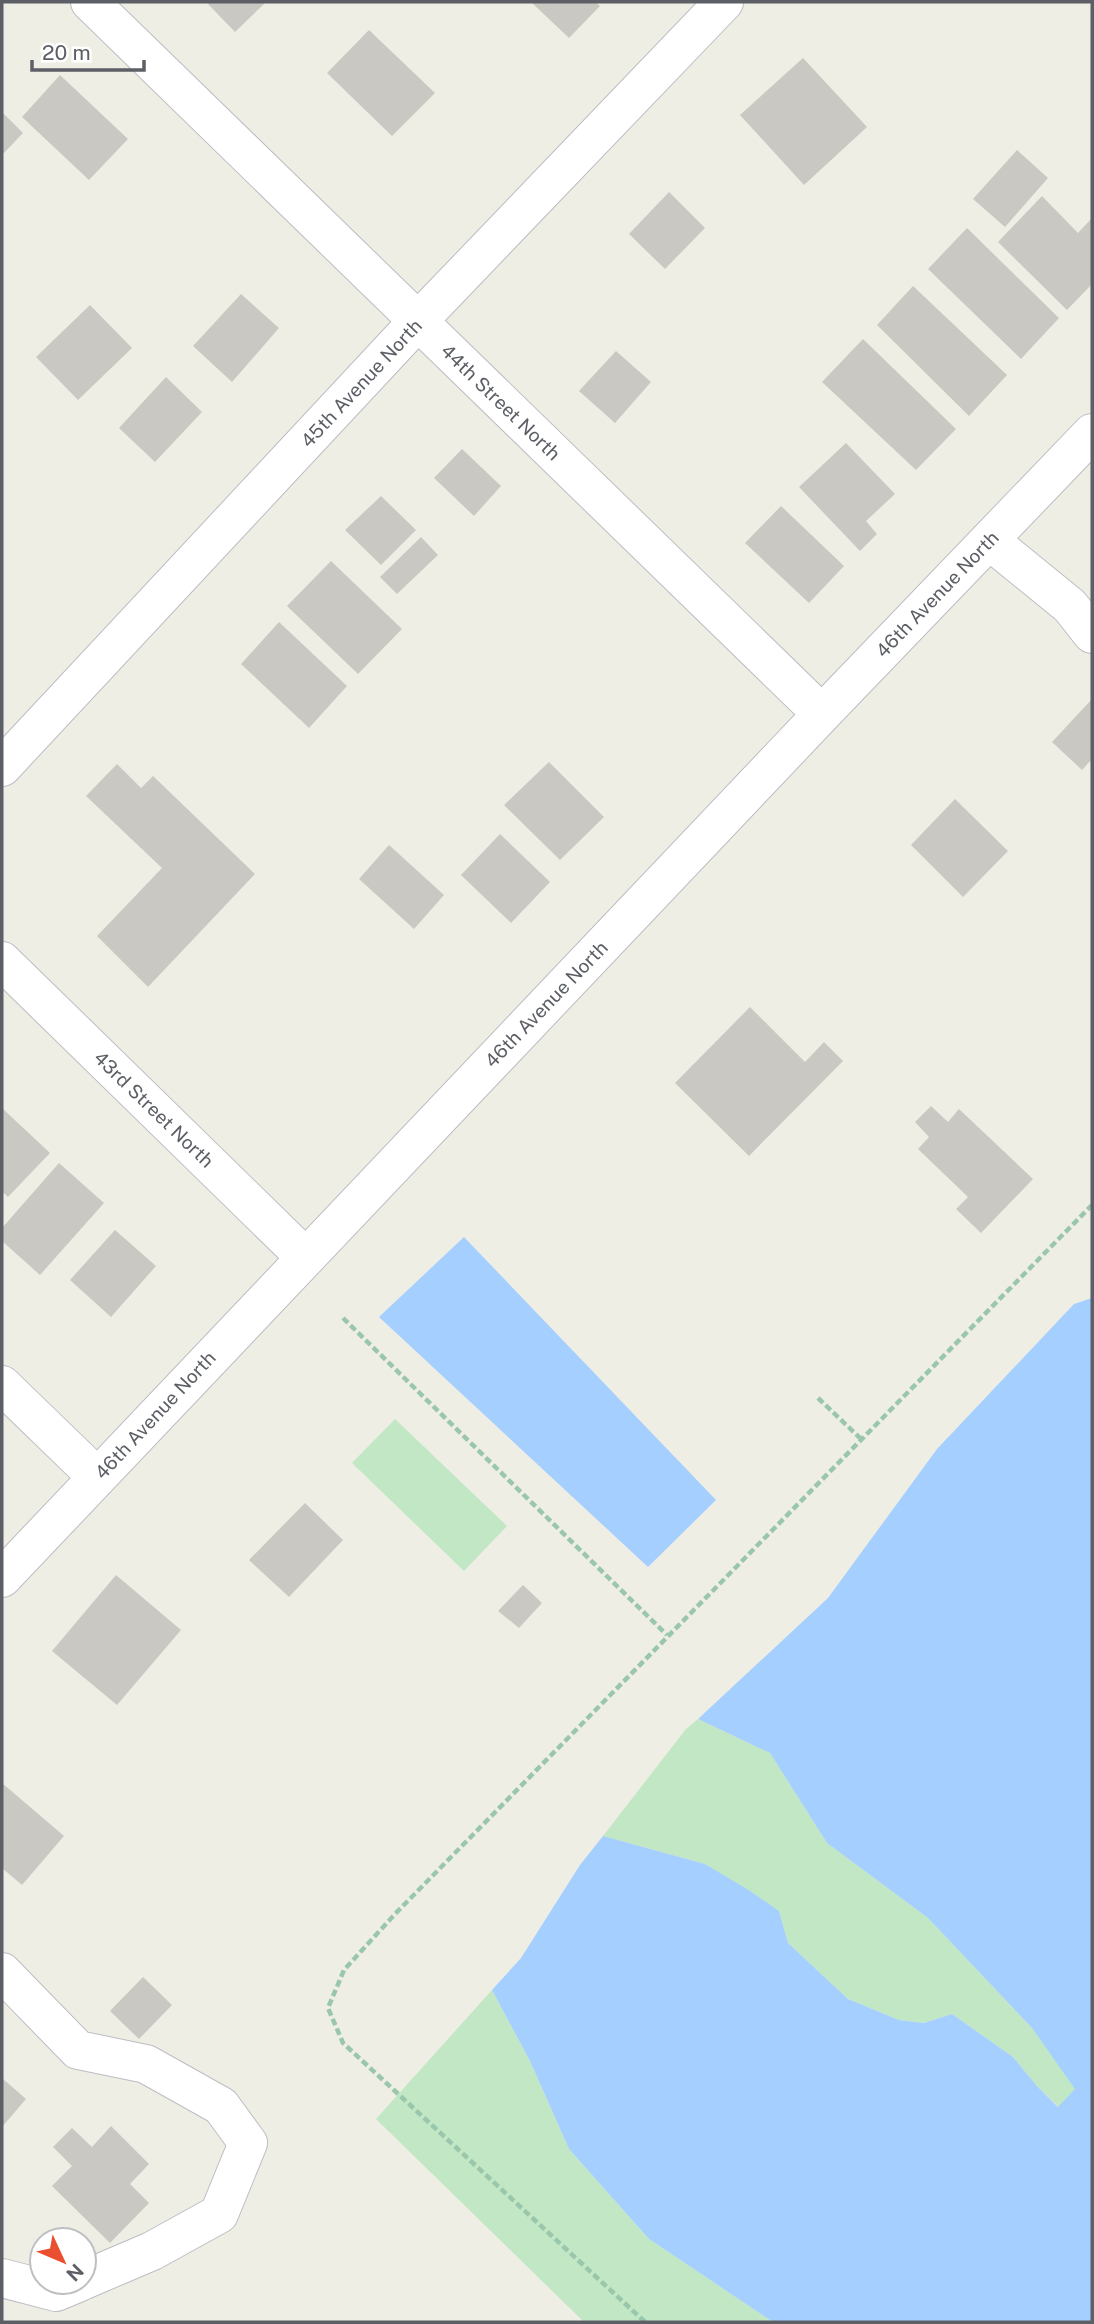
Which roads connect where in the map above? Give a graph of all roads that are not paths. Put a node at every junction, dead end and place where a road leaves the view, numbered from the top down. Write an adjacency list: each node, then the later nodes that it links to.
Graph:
1 (90, 2): 3 (street, 44th Street North)
2 (724, 2): 3 (street, 45th Avenue North)
3 (418, 321): 7 (street, 44th Street North); 8 (street, 45th Avenue North)
4 (1092, 433): 5 (street, 46th Avenue North)
5 (989, 540): 6 (street); 7 (street, 46th Avenue North)
6 (1092, 634)
7 (822, 713): 10 (street, 46th Avenue North)
8 (2, 767)
9 (2, 961): 10 (street, 43rd Street North)
10 (305, 1257): 12 (street, 46th Avenue North)
11 (2, 1385): 12 (street)
12 (97, 1477): 13 (street, 46th Avenue North)
13 (2, 1578)
14 (2, 1972): 15 (street)
15 (98, 2274)
16 (2, 2278): 17 (street)
17 (28, 2285)

